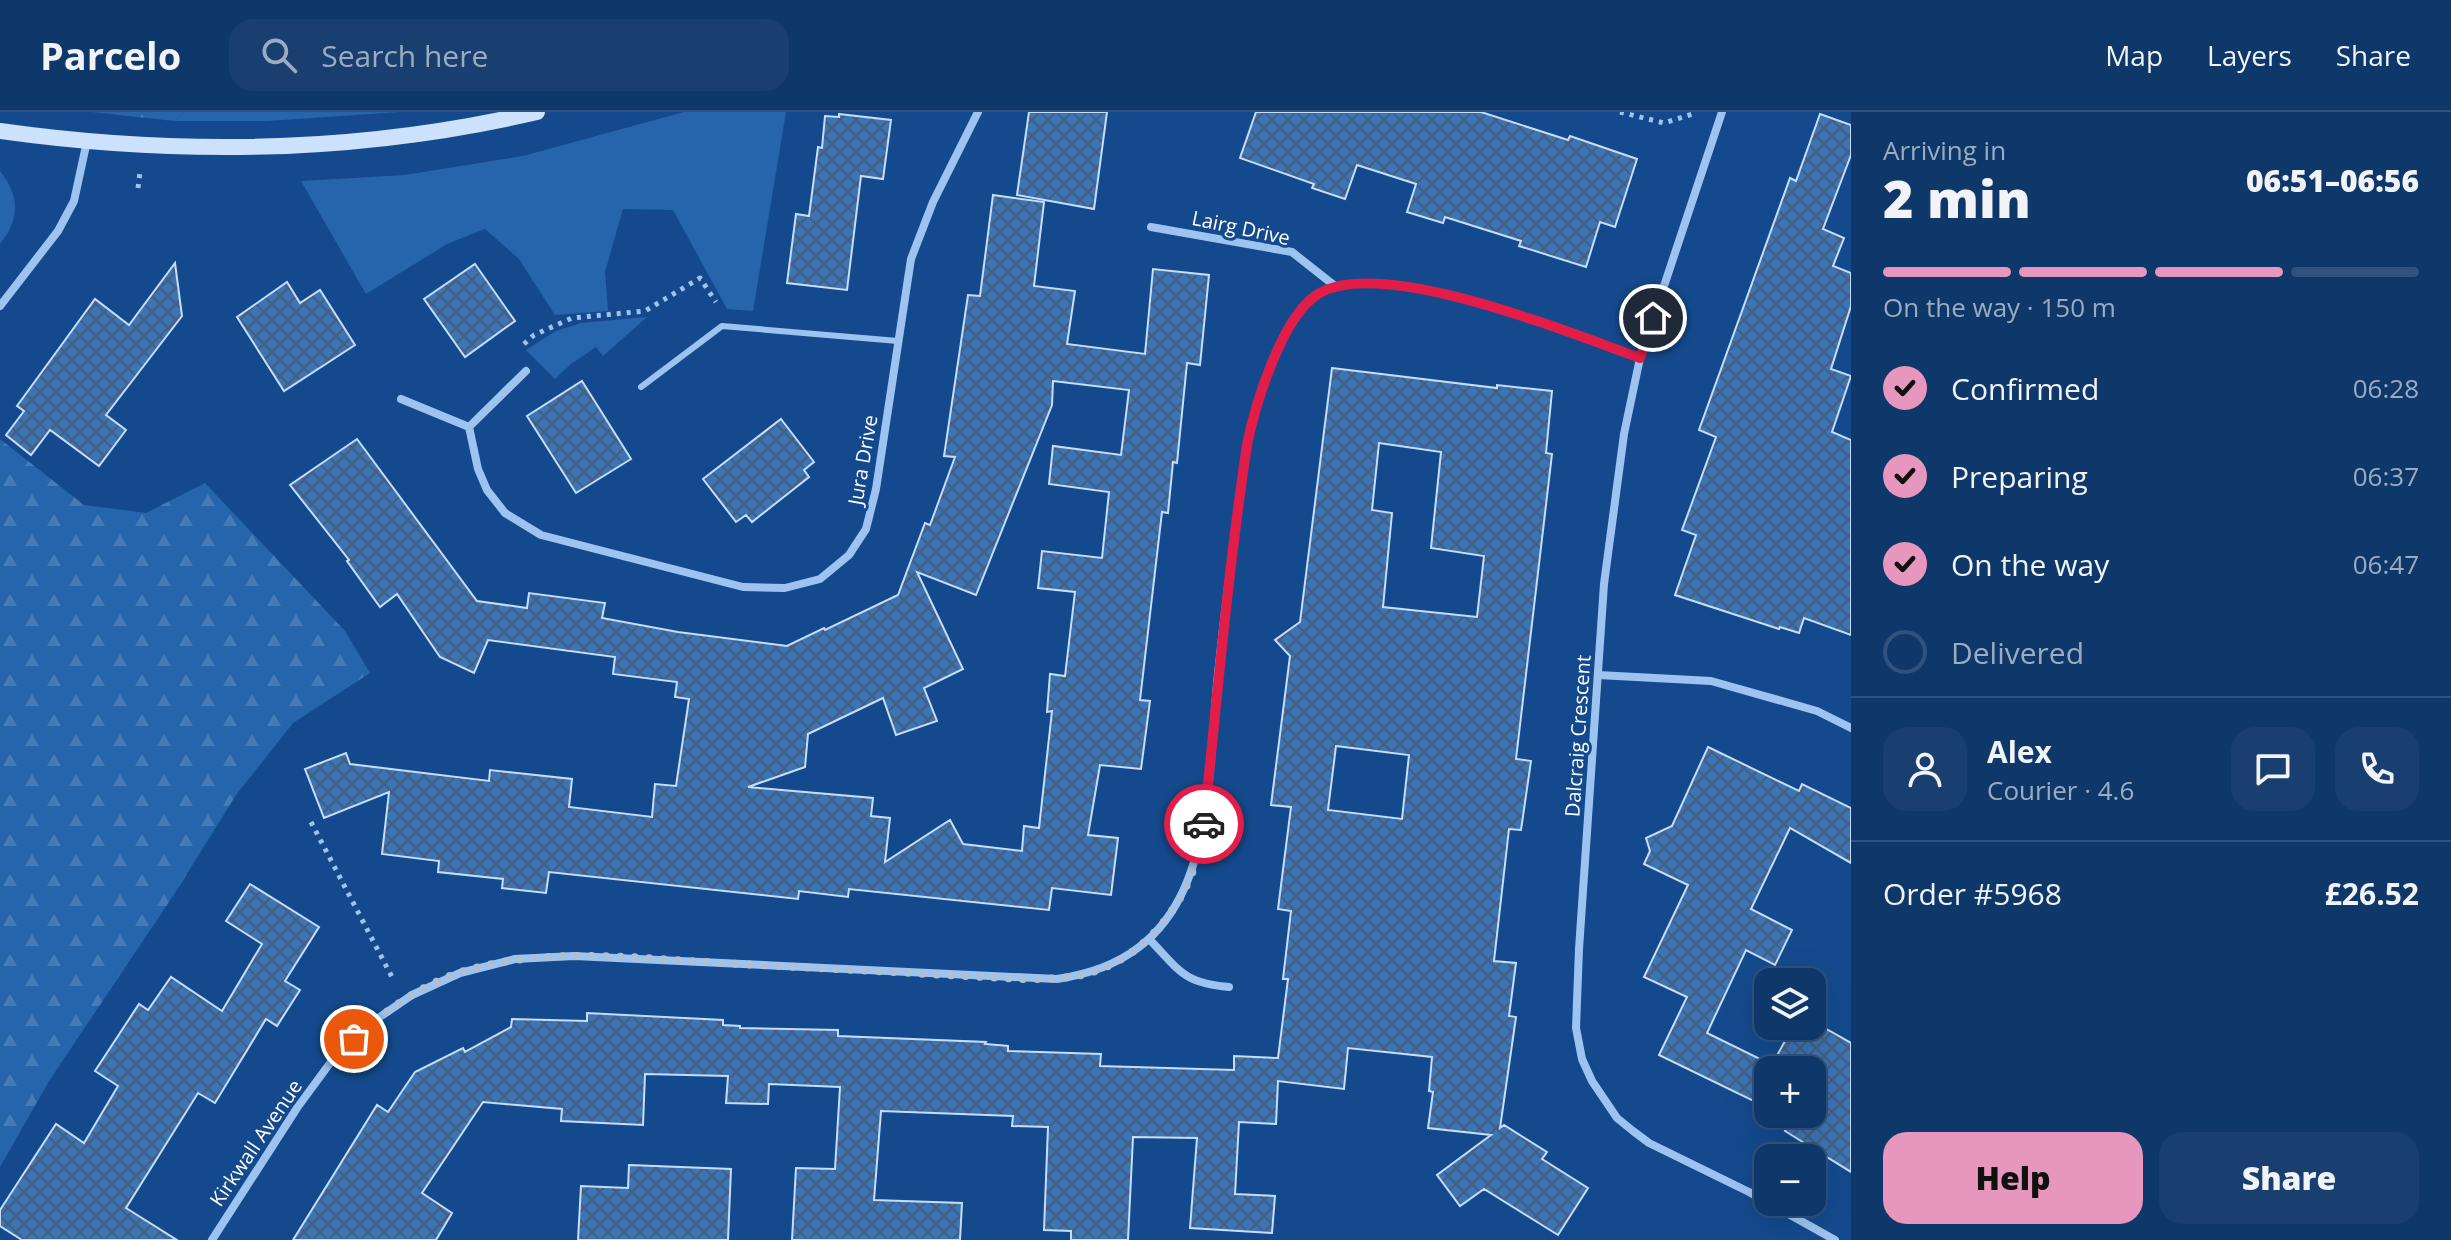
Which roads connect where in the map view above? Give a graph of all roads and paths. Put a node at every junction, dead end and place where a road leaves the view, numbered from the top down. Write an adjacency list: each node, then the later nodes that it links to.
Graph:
1 (537, 112): 7 (main road)
2 (978, 112): 12 (street, Jura Drive)
3 (1620, 112): 4 (path)
4 (1701, 112)
5 (1722, 112): 13 (street, Dalcraig Crescent)
6 (0, 131): 7 (main road)
7 (87, 141): 10 (street)
8 (1151, 227): 9 (street, Lairg Drive)
9 (1335, 286): 13 (street); 21 (street, Kirkwall Avenue)
10 (0, 306)
11 (722, 326): 12 (lane); 14 (path); 15 (lane)
12 (898, 341): 17 (street, Jura Drive)
13 (1640, 358): 18 (street, Dalcraig Crescent)
14 (526, 371): 17 (street)
15 (641, 387)
16 (401, 399): 17 (street)
17 (469, 427)
18 (1598, 675): 19 (street); 24 (street, Dalcraig Crescent)
19 (1851, 728)
20 (311, 822): 23 (path)
21 (1150, 940): 22 (street); 23 (street, Kirkwall Avenue)
22 (1229, 987)
23 (404, 1001): 25 (street, Kirkwall Avenue)
24 (1830, 1239)
25 (212, 1240)

